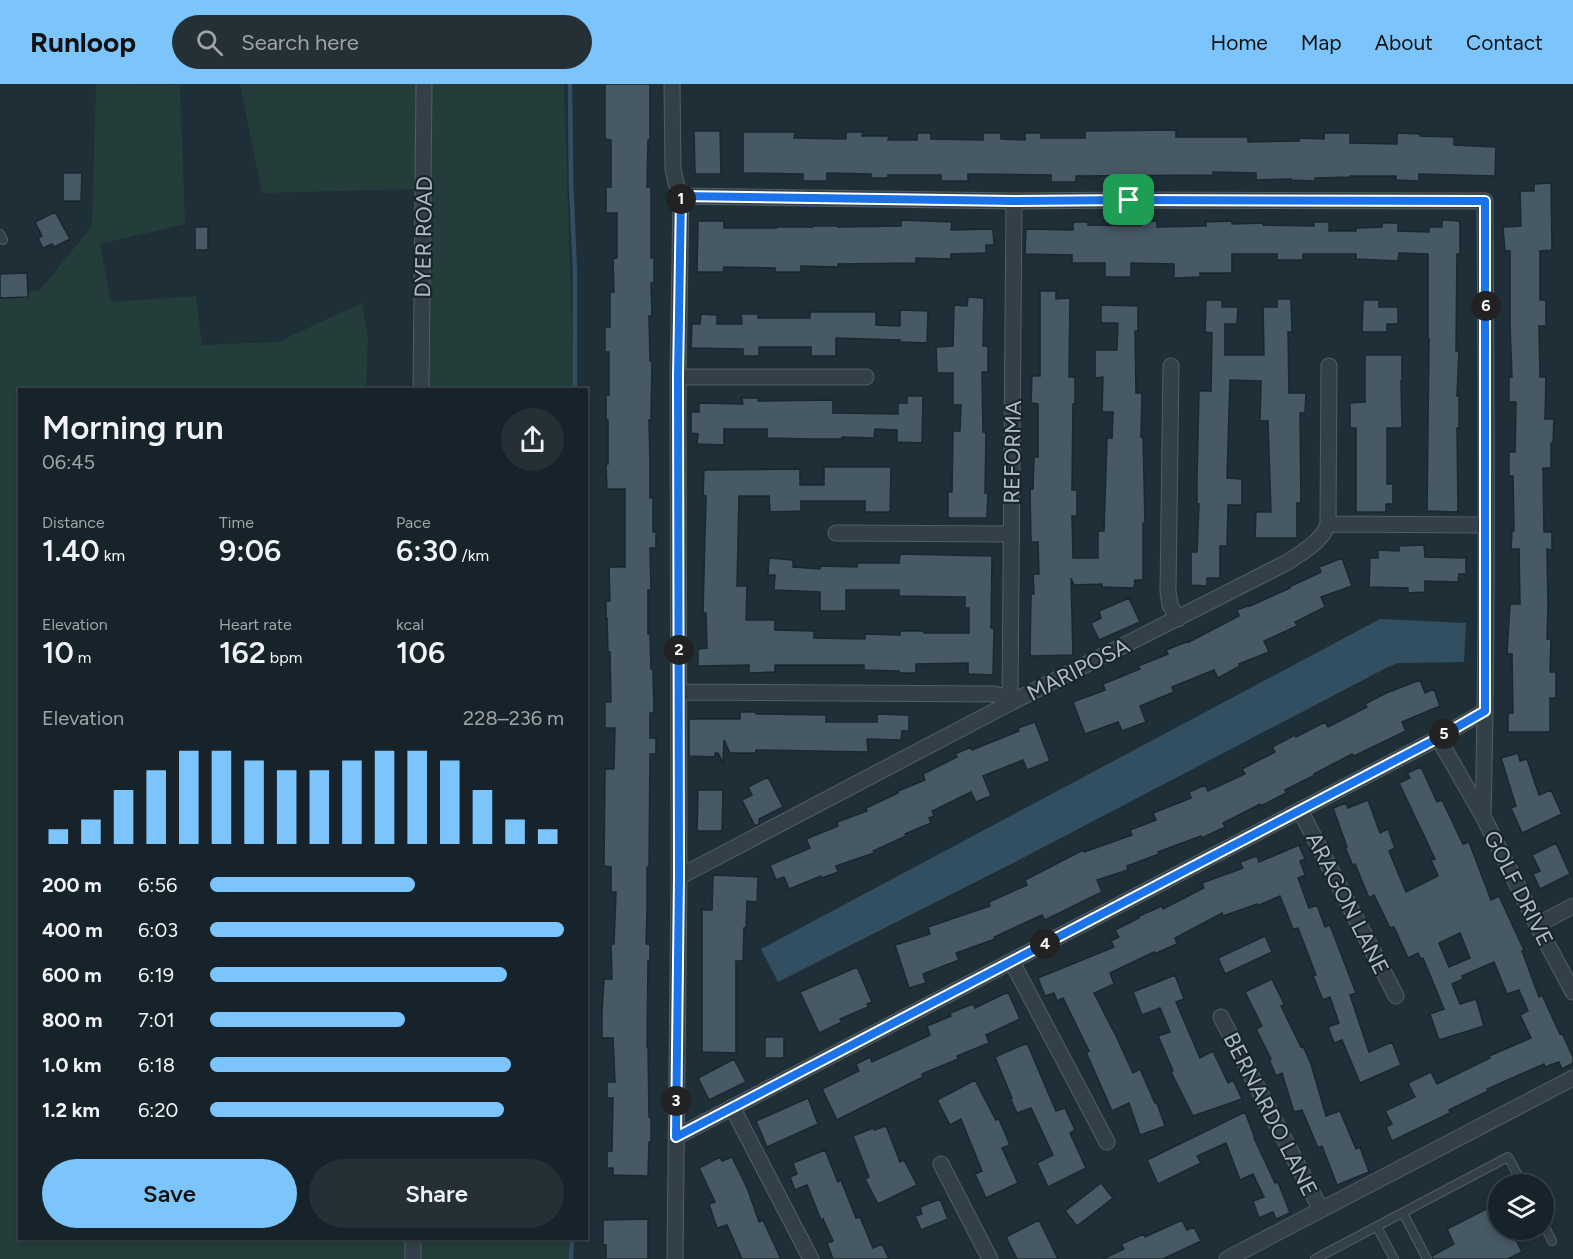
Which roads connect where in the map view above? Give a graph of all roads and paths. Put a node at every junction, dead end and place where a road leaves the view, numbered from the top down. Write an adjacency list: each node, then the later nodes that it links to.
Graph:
1 (424, 84): 9 (street, DYER ROAD)
2 (672, 84): 3 (street)
3 (681, 196): 4 (street, GOLF DRIVE); 7 (street)
4 (1014, 201): 11 (street, GOLF DRIVE); 13 (street, REFORMA)
5 (1171, 366): 14 (street)
6 (1329, 366): 10 (street)
7 (678, 377): 8 (street); 15 (street)
8 (866, 377)
9 (421, 388)
10 (1328, 524): 11 (street); 14 (street, MARIPOSA)
11 (1486, 525): 17 (street, GOLF DRIVE)
12 (836, 533): 13 (street)
13 (1011, 534): 16 (street, REFORMA)
14 (1178, 619): 16 (street, MARIPOSA)
15 (680, 692): 16 (street); 21 (street)
16 (1010, 703): 21 (street, MARIPOSA)
17 (1485, 711): 18 (street); 20 (street, GOLF DRIVE)
18 (1438, 738): 19 (street); 20 (street, GOLF DRIVE)
19 (1300, 810): 24 (street); 26 (street, ARAGON LANE)
20 (1483, 816): 23 (street, GOLF DRIVE)
21 (679, 876): 30 (street)
22 (1573, 906): 23 (street)
23 (1537, 925): 25 (street, GOLF DRIVE)
24 (1012, 962): 29 (street); 31 (street)
25 (1573, 992)
26 (1396, 996)
27 (1221, 1017): 34 (street, BERNARDO LANE)
28 (1573, 1078): 34 (street)
29 (732, 1107): 30 (street); 40 (street)
30 (676, 1137): 39 (street)
31 (1107, 1142)
32 (941, 1164): 41 (street)
33 (1517, 1174): 35 (lane)
34 (1321, 1210): 42 (street)
35 (1403, 1213): 36 (lane); 45 (lane)
36 (1377, 1227): 43 (lane); 44 (lane)
37 (413, 1240): 38 (street)
38 (413, 1259)
39 (675, 1259)
40 (811, 1259)
41 (990, 1259)
42 (1227, 1259)
43 (1315, 1259)
44 (1394, 1259)
45 (1427, 1259)

